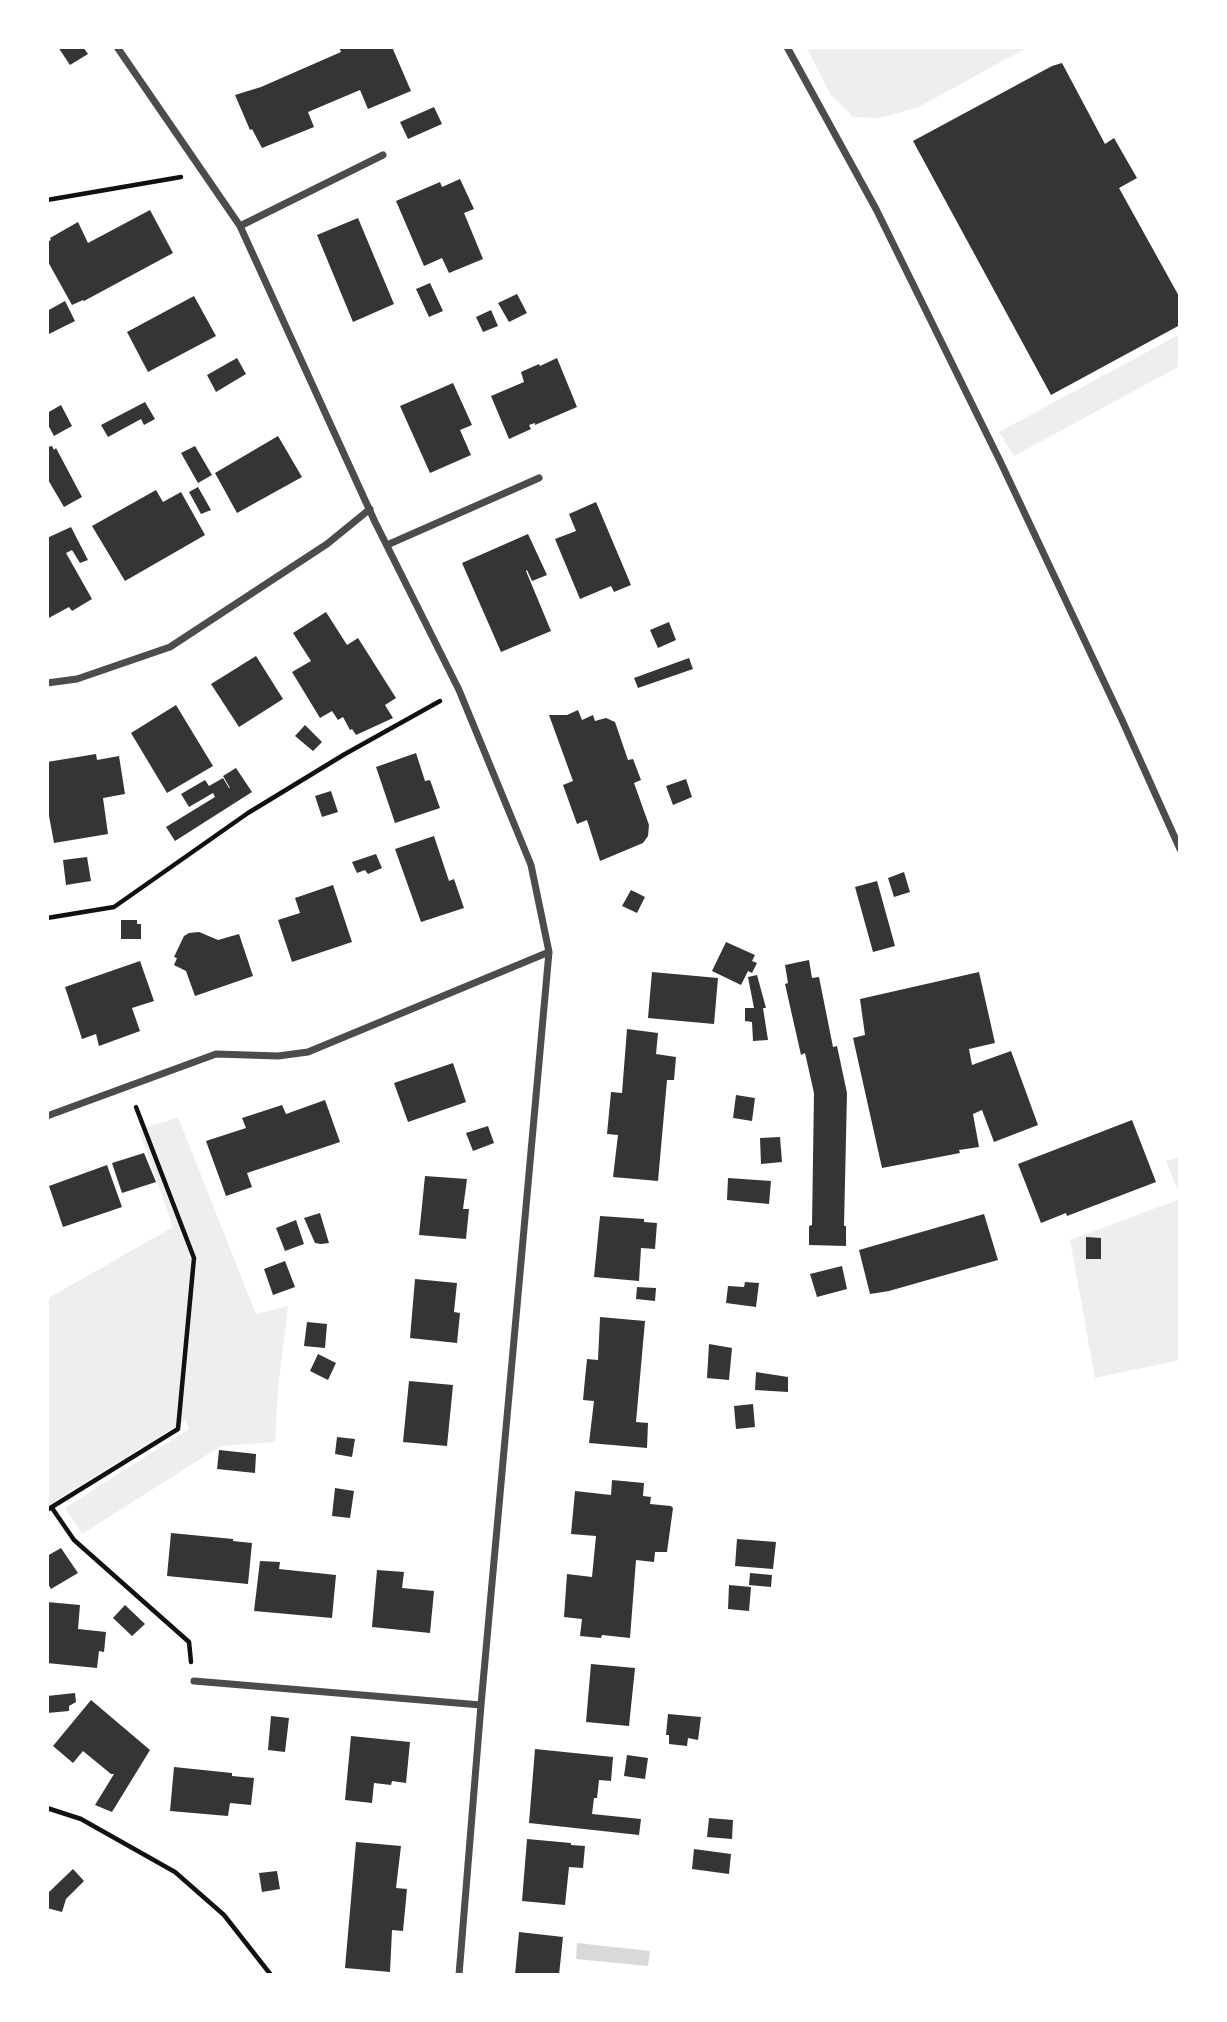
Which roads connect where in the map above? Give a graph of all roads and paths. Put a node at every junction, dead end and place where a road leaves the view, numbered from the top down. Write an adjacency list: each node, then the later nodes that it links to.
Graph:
1 (117, 47): 4 (street)
2 (787, 47): 12 (street)
3 (383, 155): 6 (street)
4 (204, 173): 5 (path); 6 (street)
5 (47, 200)
6 (240, 226): 8 (street)
7 (539, 478): 9 (street)
8 (370, 509): 9 (street); 10 (street)
9 (387, 545): 11 (street)
10 (47, 683)
11 (459, 690): 13 (path); 14 (street)
12 (1180, 849)
13 (47, 918)
14 (549, 952): 15 (street); 19 (street)
15 (128, 1086): 16 (street); 17 (path)
16 (47, 1116)
17 (49, 1509): 18 (path)
18 (194, 1681): 19 (street)
19 (481, 1705): 22 (street)
20 (47, 1808): 21 (path)
21 (271, 1975)
22 (459, 1975)

